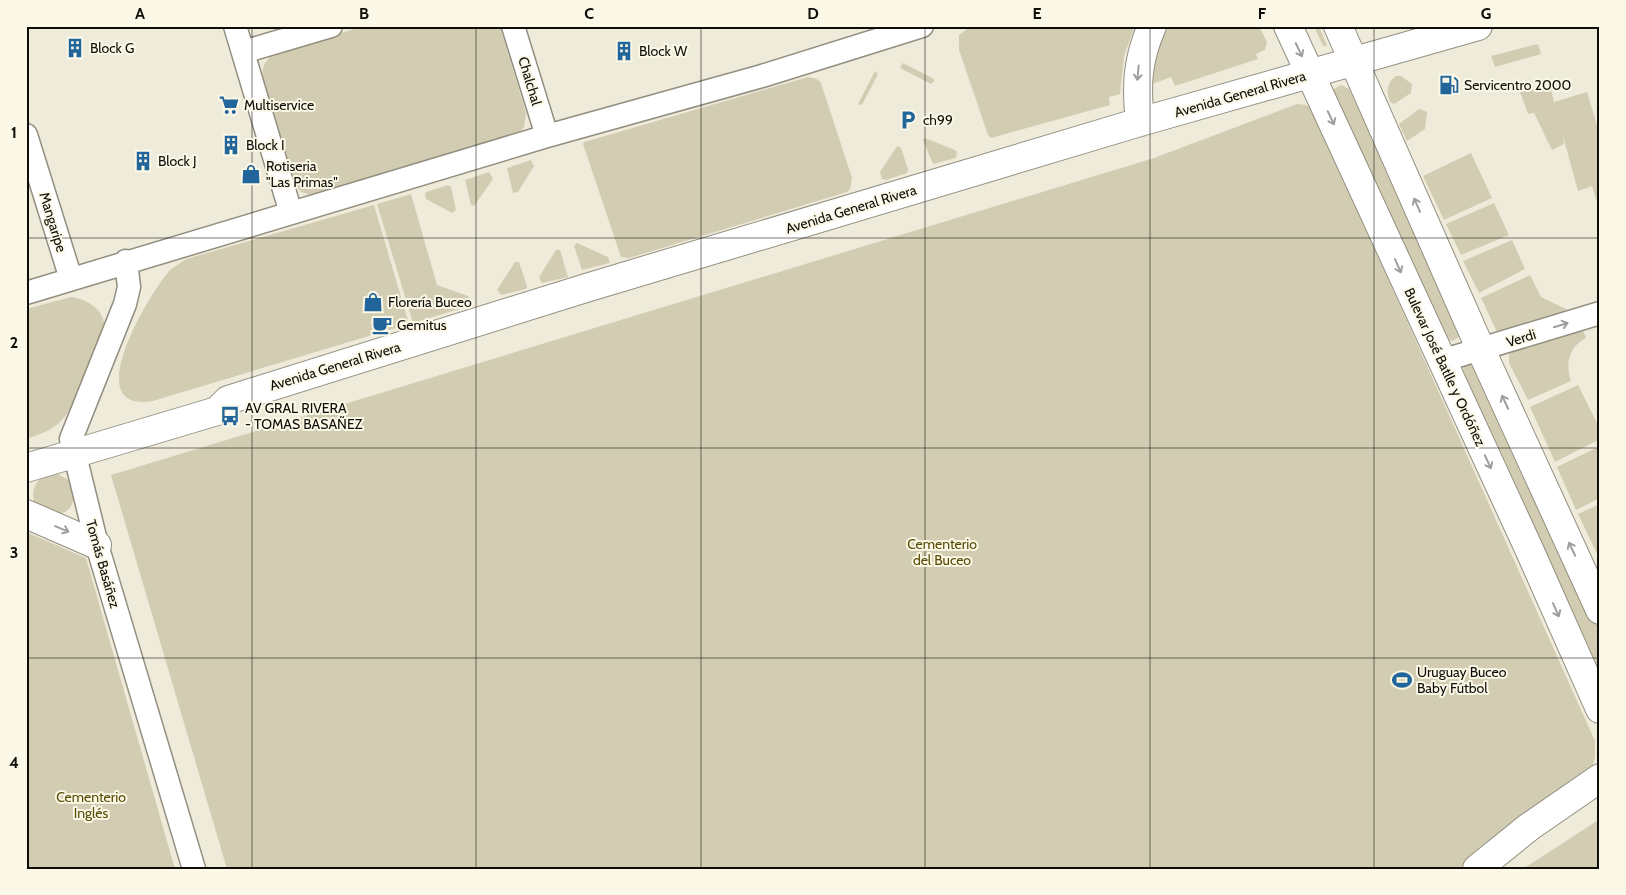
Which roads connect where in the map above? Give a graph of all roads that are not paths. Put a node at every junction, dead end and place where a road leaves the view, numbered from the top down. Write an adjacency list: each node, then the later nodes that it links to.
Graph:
1 (235, 26): 10 (street)
2 (331, 26): 10 (street)
3 (513, 26): 15 (street, Chalchal)
4 (922, 26): 9 (street)
5 (1152, 26): 13 (main road, one-way to 13)
6 (1288, 26): 12 (main road, Bulevar José Batlle y Ordóñez, one-way to 12)
7 (1338, 26): 11 (main road)
8 (1478, 26): 11 (main road, Avenida General Rivera)
9 (893, 30): 15 (street)
10 (243, 52): 16 (street)
11 (1354, 63): 12 (main road, Avenida General Rivera); 21 (main road, one-way to 11)
12 (1310, 74): 13 (main road, Avenida General Rivera); 22 (main road, Bulevar José Batlle y Ordóñez, one-way to 22)
13 (1140, 122): 23 (main road, Avenida General Rivera)
14 (26, 135): 18 (street, Mangaripe)
15 (547, 136): 16 (street)
16 (291, 213): 17 (street)
17 (126, 261): 18 (street); 23 (street)
18 (71, 279): 19 (street)
19 (26, 293)
20 (1600, 313): 21 (street, Verdi, one-way to 20)
21 (1481, 350): 22 (street, Verdi); 28 (main road, one-way to 21)
22 (1441, 361): 29 (main road, Bulevar José Batlle y Ordóñez, one-way to 29)
23 (73, 447): 24 (main road, Avenida General Rivera); 25 (main road, Avenida General Rivera); 27 (street, Tomás Basáñez)
24 (26, 452)
25 (26, 468)
26 (26, 514): 27 (main road, one-way to 27)
27 (97, 544): 32 (street, Tomás Basáñez)
28 (1600, 610)
29 (1600, 709)
30 (1600, 778): 33 (main road)
31 (1600, 800): 34 (main road)
32 (194, 869)
33 (1477, 869)
34 (1496, 869)

